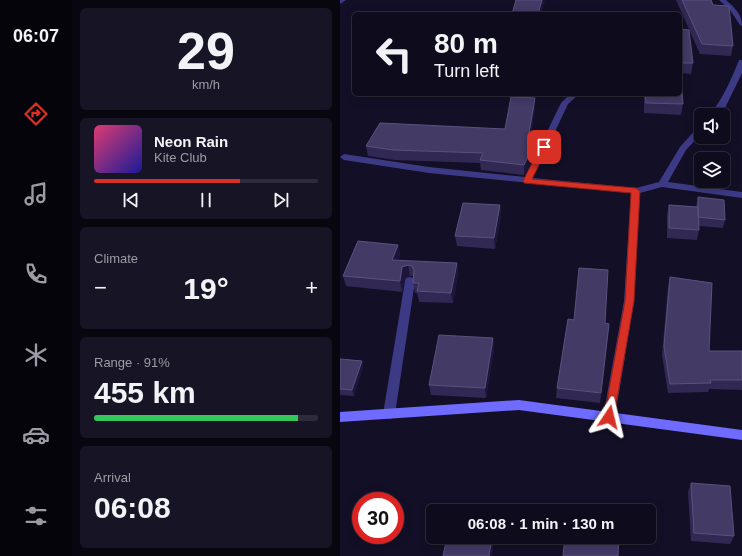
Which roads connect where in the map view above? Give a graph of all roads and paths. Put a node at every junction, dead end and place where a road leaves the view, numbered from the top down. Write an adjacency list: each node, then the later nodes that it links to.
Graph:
1 (343, 0): 3 (street)
2 (722, 0): 4 (street)
3 (340, 2)
4 (742, 23)
5 (742, 62): 7 (street)
6 (573, 96): 10 (street)
7 (721, 108)
8 (694, 137): 11 (street)
9 (344, 157): 10 (street)
10 (527, 181): 12 (street)
11 (662, 184): 12 (street); 13 (street)
12 (636, 191): 17 (street)
13 (742, 195)
14 (410, 281): 15 (street)
15 (389, 414): 16 (main road); 17 (main road)
16 (340, 417)
17 (609, 417): 18 (main road)
18 (742, 435)

